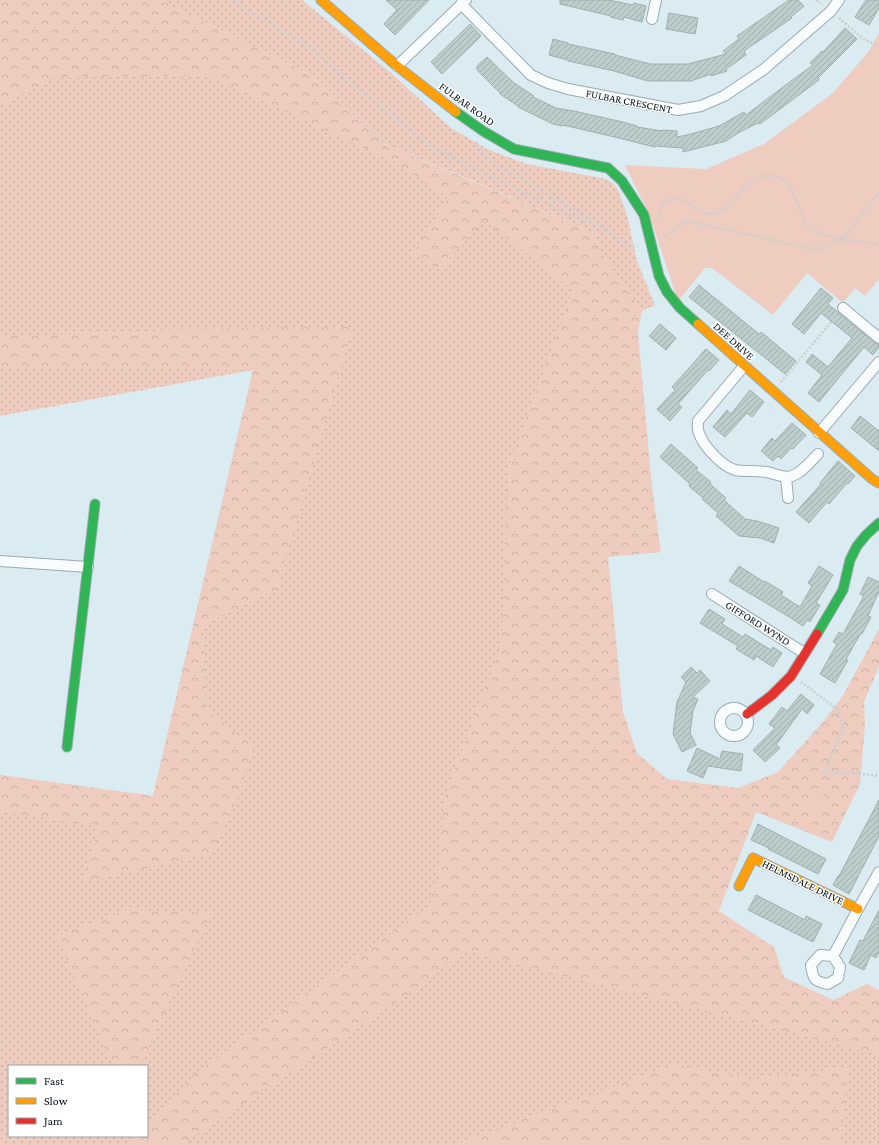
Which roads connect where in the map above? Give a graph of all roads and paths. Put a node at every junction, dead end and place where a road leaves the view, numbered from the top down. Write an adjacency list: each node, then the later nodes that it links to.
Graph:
1 (234, 0): 14 (path)
2 (321, 0): 10 (street, FULBAR ROAD)
3 (656, 0): 8 (street)
4 (816, 0): 7 (path)
5 (839, 0): 7 (street, FULBAR CRESCENT)
6 (463, 2): 7 (street, FULBAR CRESCENT); 10 (street)
7 (832, 11): 9 (path)
8 (652, 19)
9 (879, 46)
10 (397, 66): 11 (street, FULBAR ROAD)
11 (483, 131): 12 (street, FULBAR ROAD); 14 (path)
12 (622, 181): 18 (street, DEE DRIVE)
13 (879, 192): 16 (path)
14 (587, 217): 18 (path)
15 (659, 225): 16 (path)
16 (842, 239): 17 (path); 18 (path)
17 (879, 244)
18 (651, 246): 22 (street, DEE DRIVE)
19 (843, 308): 20 (street); 23 (path)
20 (879, 338)
21 (879, 362): 24 (street)
22 (744, 366): 23 (street, DEE DRIVE); 26 (street)
23 (773, 391): 24 (street, DEE DRIVE)
24 (819, 432): 27 (street, DEE DRIVE)
25 (818, 454): 26 (street)
26 (786, 477): 28 (street)
27 (879, 483)
28 (788, 498)
29 (95, 504): 32 (street)
30 (879, 523): 34 (street)
31 (0, 561): 32 (street)
32 (88, 567): 37 (street)
33 (712, 594): 34 (street, GIFFORD WYND)
34 (804, 653): 36 (street)
35 (803, 684): 38 (path)
36 (747, 714)
37 (67, 747)
38 (879, 776)
39 (879, 872): 41 (street, HELMSDALE DRIVE)
40 (739, 886): 41 (street, HELMSDALE DRIVE)
41 (858, 909): 42 (street, HELMSDALE DRIVE)
42 (833, 956)

